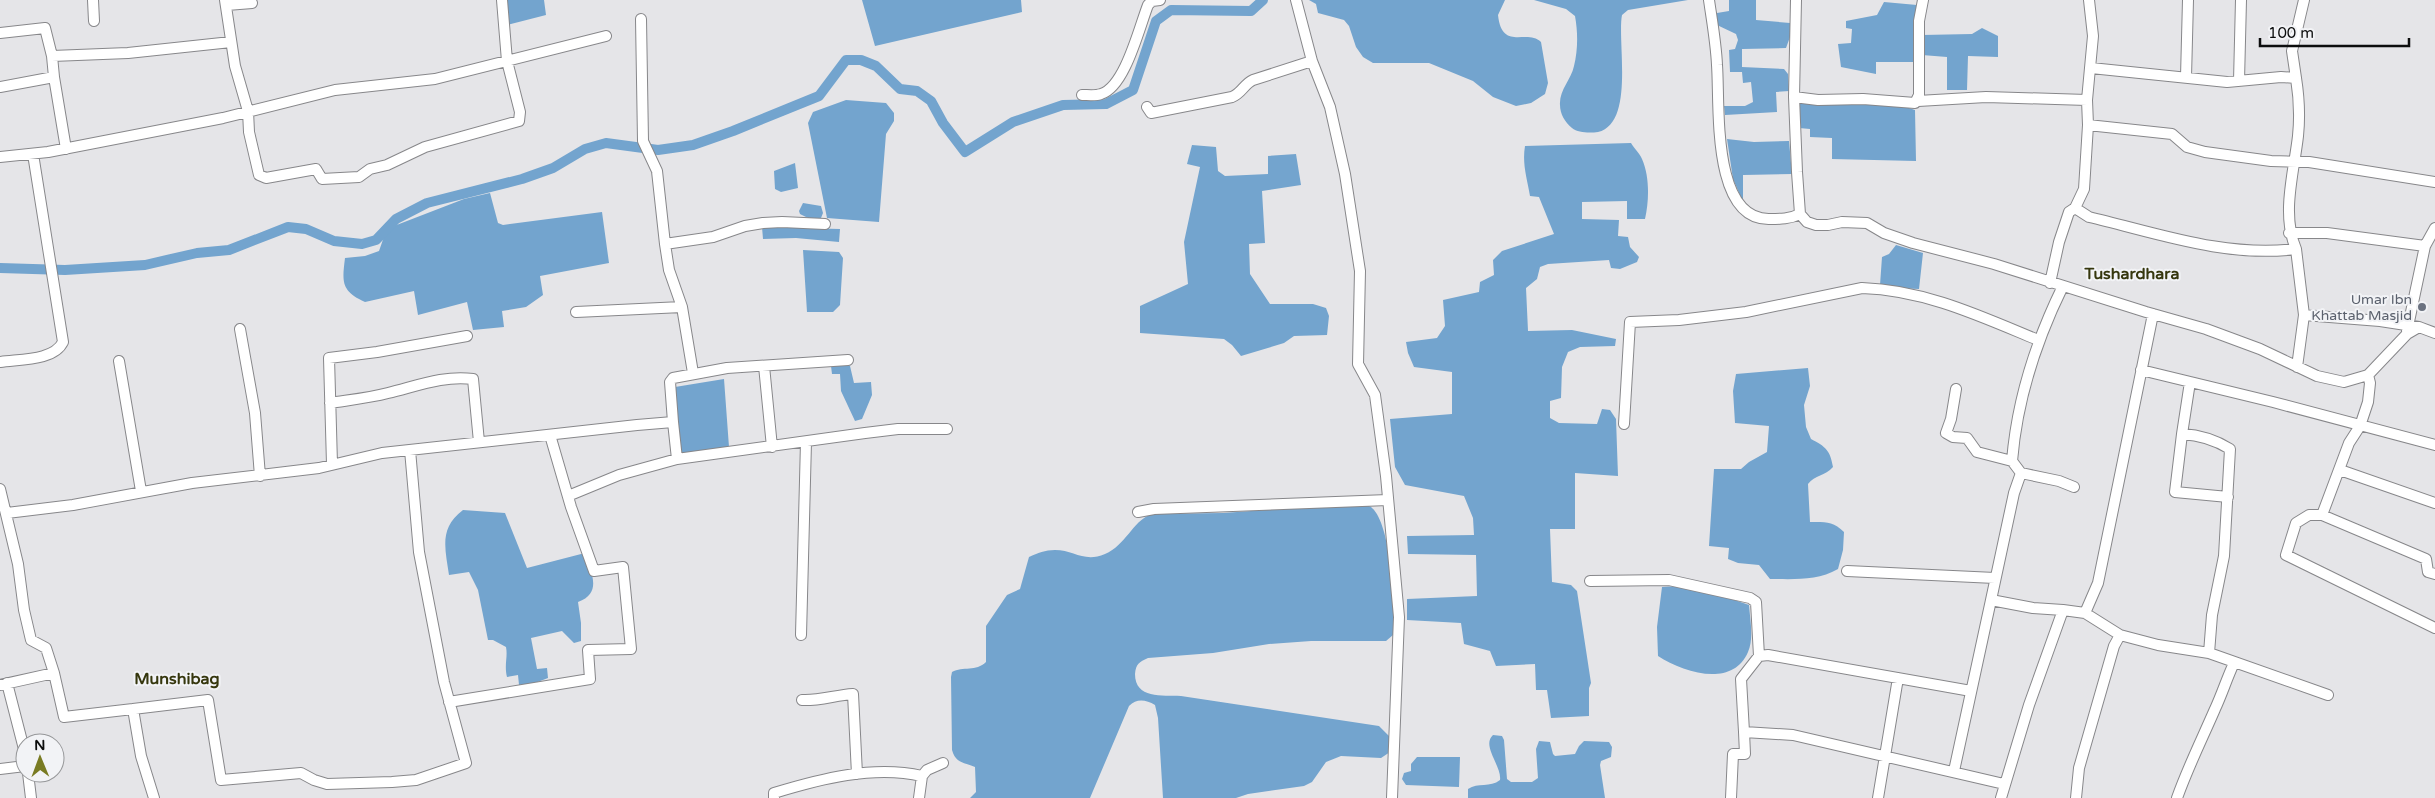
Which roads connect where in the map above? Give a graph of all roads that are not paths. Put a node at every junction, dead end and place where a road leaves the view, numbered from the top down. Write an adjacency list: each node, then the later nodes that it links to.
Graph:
1 (93, 0): 15 (street)
2 (502, 0): 20 (street)
3 (1160, 0): 28 (street)
4 (1296, 0): 21 (street)
5 (1709, 0): 41 (street)
6 (1796, 0): 29 (street)
7 (1923, 0): 30 (street)
8 (2089, 0): 22 (street)
9 (2188, 0): 24 (street)
10 (2241, 0): 26 (street)
11 (2304, 0): 25 (street)
12 (226, 2): 13 (street); 18 (street)
13 (252, 3)
14 (641, 19): 45 (street)
15 (94, 21)
16 (0, 33): 19 (street)
17 (606, 36): 20 (street)
18 (231, 42): 19 (street); 33 (street)
19 (52, 56): 23 (street)
20 (506, 61): 33 (street); 33 (street)
21 (1312, 61): 32 (street); 92 (street)
22 (2091, 68): 24 (street); 31 (street)
23 (54, 77): 27 (street); 35 (street)
24 (2186, 77): 26 (street)
25 (2296, 78): 26 (street); 38 (street)
26 (2239, 81)
27 (0, 87)
28 (1082, 95)
29 (1794, 97): 30 (street); 41 (street)
30 (1918, 100): 31 (street)
31 (2086, 100): 34 (street)
32 (1147, 107)
33 (248, 111): 35 (street)
34 (2088, 125): 38 (street); 40 (street)
35 (66, 149): 36 (street)
36 (33, 154): 37 (street); 61 (street)
37 (0, 157)
38 (2295, 161): 39 (street); 44 (street)
39 (2435, 182)
40 (2075, 208): 47 (street); 48 (street)
41 (1800, 214): 48 (street)
42 (825, 224): 45 (street)
43 (2435, 228): 46 (street)
44 (2289, 233): 46 (street); 47 (street)
45 (665, 244): 50 (street)
46 (2425, 246): 55 (street)
47 (2296, 249): 53 (street)
48 (2050, 283): 49 (street)
49 (2063, 286): 52 (street); 58 (street)
50 (682, 307): 51 (street); 65 (street)
51 (576, 312)
52 (2153, 314): 63 (street); 64 (street)
53 (2304, 315): 55 (street); 63 (street)
54 (240, 329): 86 (street)
55 (2411, 329): 56 (street); 66 (street)
56 (2435, 333)
57 (467, 336): 69 (street)
58 (2038, 340): 71 (street); 82 (street)
59 (848, 360): 62 (street)
60 (119, 361): 89 (street)
61 (0, 362)
62 (764, 366): 65 (street); 79 (street)
63 (2297, 367): 66 (street)
64 (2141, 370): 67 (street); 103 (street)
65 (693, 373): 70 (street)
66 (2368, 375): 72 (street)
67 (2190, 382): 72 (street); 74 (street)
68 (1956, 389): 82 (street)
69 (330, 403): 76 (street); 83 (street)
70 (672, 422): 75 (street); 81 (street)
71 (1624, 424)
72 (2360, 426): 78 (street); 84 (street)
73 (947, 429): 77 (street)
74 (2182, 434): 91 (street); 91 (street)
75 (550, 435): 76 (street); 90 (street)
76 (479, 442): 80 (street)
77 (806, 442): 79 (street); 106 (street)
78 (2435, 445)
79 (772, 447): 81 (street)
80 (410, 450): 83 (street); 116 (street)
81 (677, 459): 90 (street)
82 (2012, 461): 85 (street)
83 (332, 464): 86 (street)
84 (2340, 470): 93 (street); 96 (street)
85 (2021, 473): 87 (street); 99 (street)
86 (260, 476): 89 (street)
87 (2074, 487)
88 (0, 491): 95 (street)
89 (141, 492): 95 (street)
90 (568, 496): 116 (street)
91 (2228, 497): 107 (street)
92 (1388, 500): 94 (street); 133 (street)
93 (2435, 503)
94 (1138, 512)
95 (7, 513): 110 (street)
96 (2322, 515): 98 (street); 104 (street)
97 (1847, 571): 99 (street)
98 (2435, 574)
99 (1995, 578): 101 (street)
100 (1590, 581): 108 (street)
101 (1991, 600): 102 (street); 113 (street)
102 (2063, 610): 103 (street); 128 (street)
103 (2085, 613): 105 (street)
104 (2435, 628)
105 (2120, 634): 107 (street); 137 (street)
106 (801, 635)
107 (2209, 653): 109 (street)
108 (1758, 656): 111 (street); 118 (street)
109 (2234, 663): 114 (street); 138 (street)
110 (54, 673): 112 (street); 117 (street)
111 (1898, 678): 113 (street); 120 (street)
112 (3, 684): 119 (street)
113 (1971, 691): 124 (street)
114 (2328, 695)
115 (802, 700): 125 (street)
116 (449, 702): 117 (street)
117 (133, 709): 130 (street)
118 (1744, 732): 120 (street); 134 (street)
119 (19, 733)
120 (1886, 756): 124 (street); 135 (street)
121 (943, 763): 126 (street)
122 (15, 767): 123 (street)
123 (0, 769)
124 (1954, 771): 128 (street)
125 (857, 774): 126 (street); 131 (street)
126 (922, 776): 132 (street)
127 (29, 783): 129 (street)
128 (2004, 784): 136 (street)
129 (31, 798)
130 (154, 798)
131 (774, 798)
132 (919, 798)
133 (1392, 798)
134 (1731, 798)
135 (1878, 798)
136 (2001, 798)
137 (2076, 798)
138 (2176, 798)

